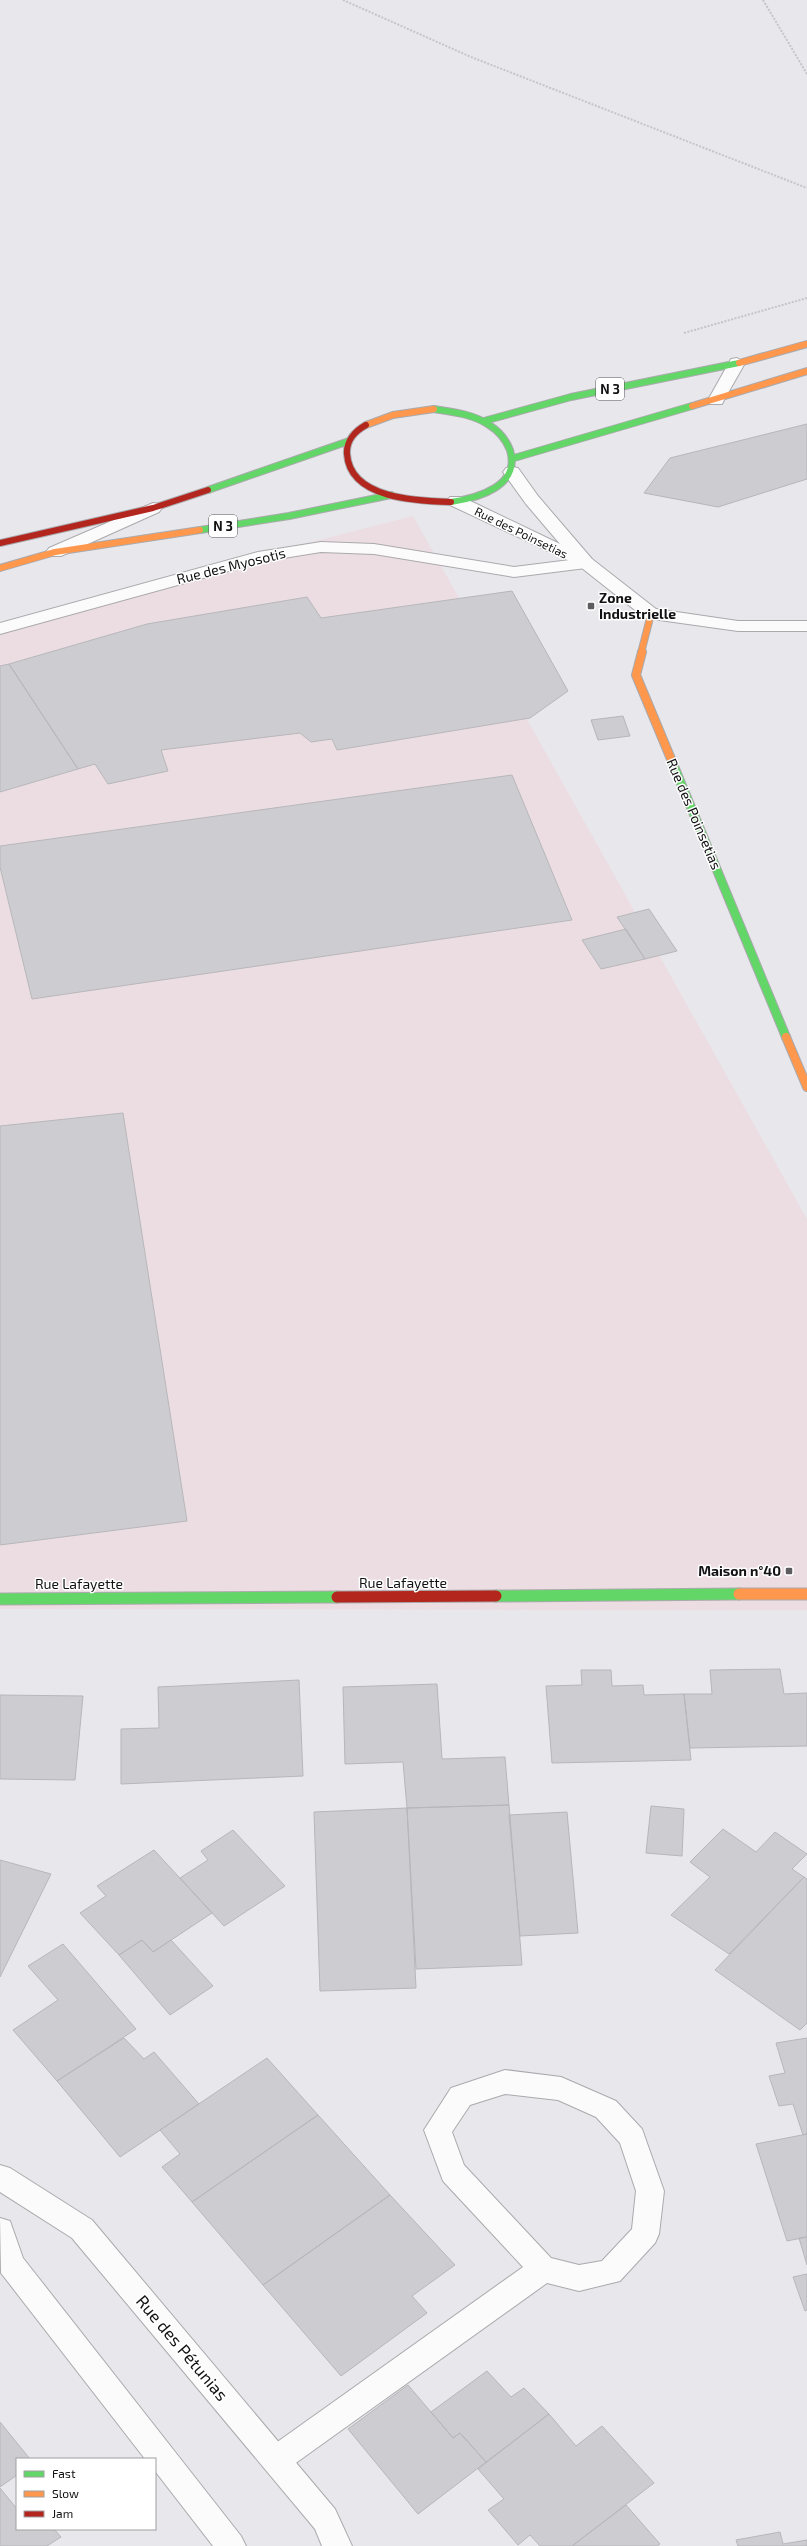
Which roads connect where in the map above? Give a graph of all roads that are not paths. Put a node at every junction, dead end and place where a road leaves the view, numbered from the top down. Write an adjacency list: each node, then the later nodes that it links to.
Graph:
1 (807, 344): 2 (main road, N 3)
2 (737, 363): 4 (street); 5 (main road, N 3)
3 (807, 371): 4 (main road, N 3)
4 (716, 400): 7 (main road, N 3)
5 (484, 421): 6 (main road, N 3); 7 (main road, N 3)
6 (349, 441): 8 (main road, N 3); 10 (main road, N 3)
7 (513, 465): 9 (main road, N 3); 13 (street, Rue des Poinsetias)
8 (391, 495): 9 (main road, N 3); 12 (main road, N 3)
9 (456, 501): 13 (street, Rue des Poinsetias)
10 (153, 508): 11 (main road, N 3); 12 (street, N 3)
11 (0, 544)
12 (55, 552): 14 (main road, N 3)
13 (586, 563): 15 (street, Rue des Poinsetias); 17 (street, Rue des Myosotis)
14 (0, 568)
15 (651, 614): 16 (street); 18 (main road, Rue des Poinsetias)
16 (807, 626)
17 (0, 628)
18 (807, 1088)
19 (807, 1594): 20 (main road, Rue Lafayette)
20 (0, 1599)
21 (0, 2177): 24 (street, Rue des Pétunias)
22 (0, 2230): 25 (street)
23 (543, 2269): 23 (street); 24 (street)
24 (276, 2460): 26 (street, Rue des Pétunias)
25 (231, 2546)
26 (337, 2546)

